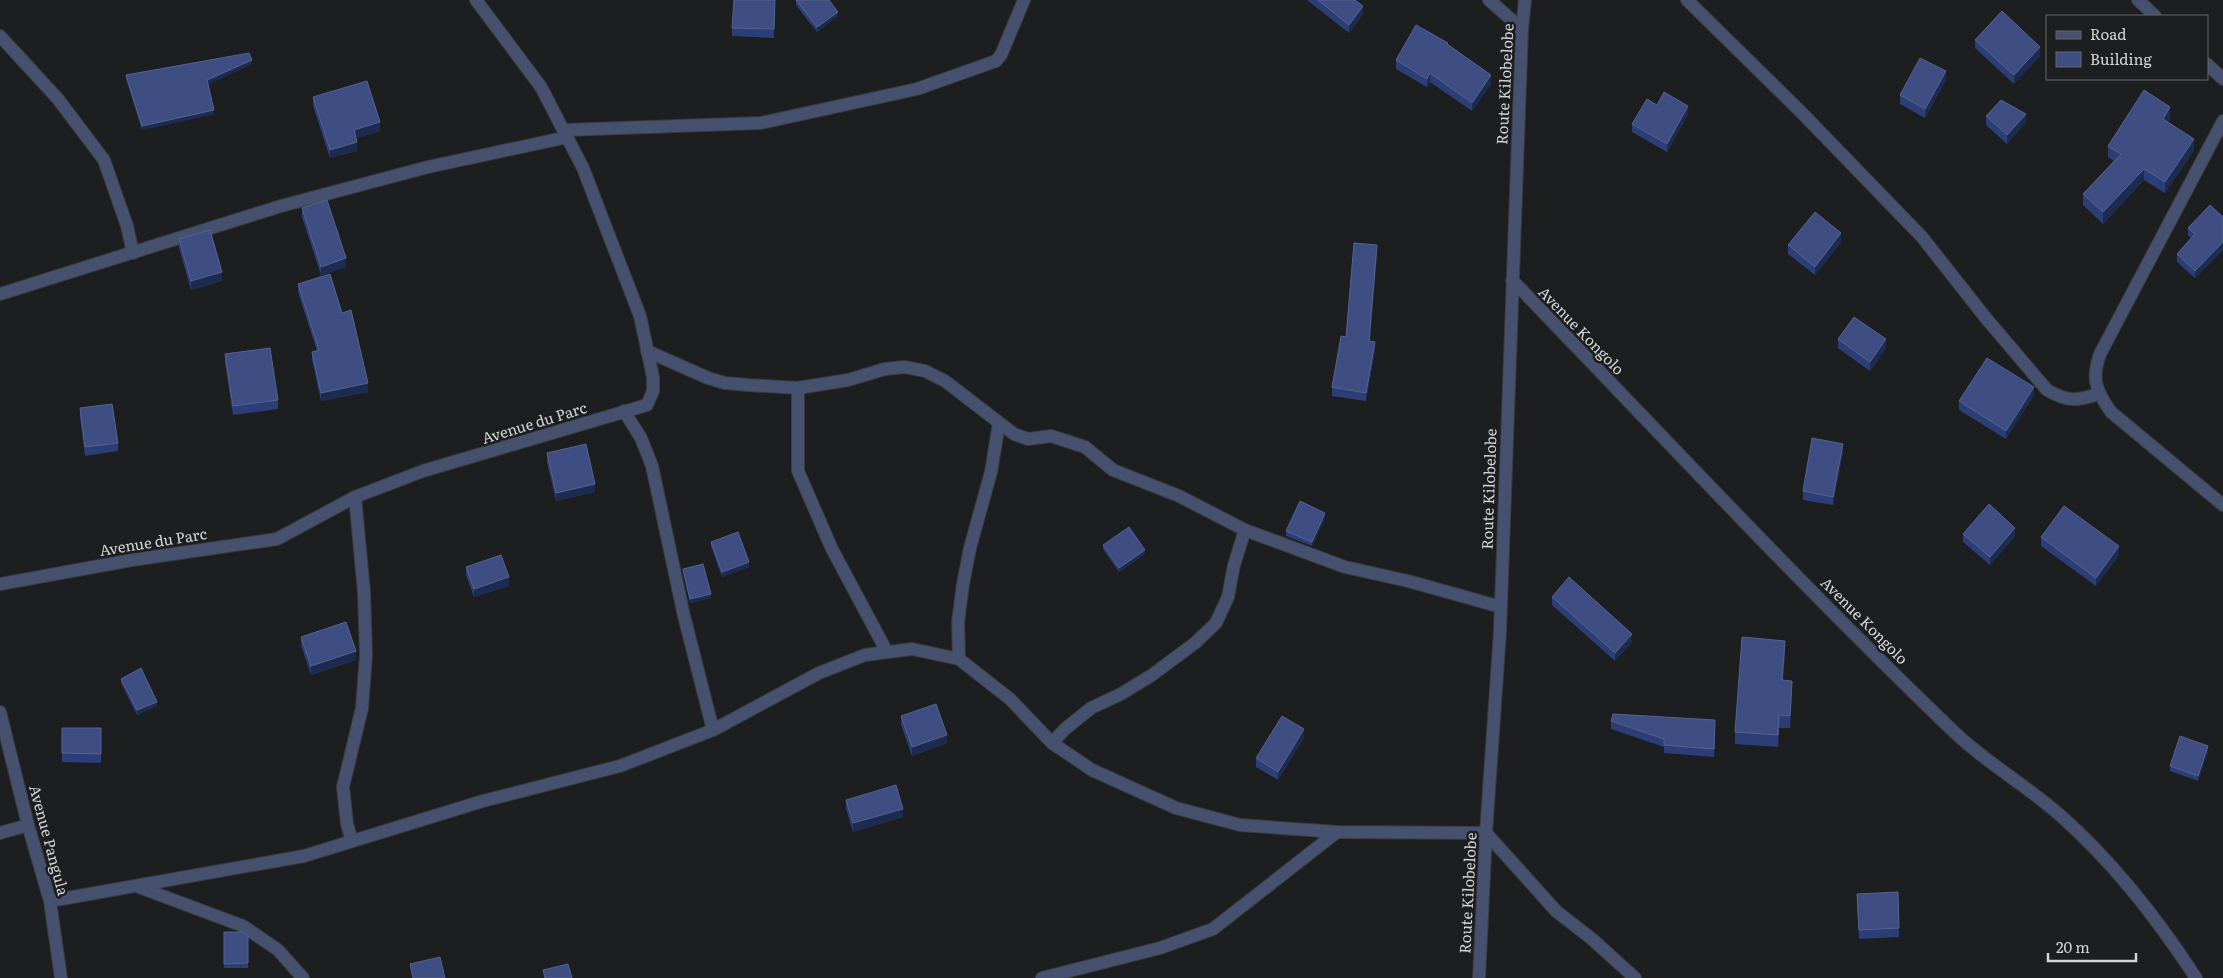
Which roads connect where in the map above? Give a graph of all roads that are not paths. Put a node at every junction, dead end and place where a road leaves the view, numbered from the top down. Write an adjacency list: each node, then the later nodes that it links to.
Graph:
1 (476, 0): 13 (street, Avenue du Parc)
2 (1024, 0): 13 (street)
3 (1489, 0): 8 (street)
4 (1525, 0): 8 (street, Route Kilobelobe)
5 (1687, 0): 19 (street)
6 (2138, 0): 7 (street)
7 (2154, 15)
8 (1522, 29): 15 (street, Route Kilobelobe)
9 (0, 36): 14 (street)
10 (2208, 65): 11 (street)
11 (2223, 79)
12 (2223, 121): 19 (street)
13 (566, 134): 14 (street); 17 (street, Avenue du Parc)
14 (134, 252): 16 (street)
15 (1512, 280): 26 (street, Route Kilobelobe); 44 (street, Avenue Kongolo)
16 (0, 294)
17 (647, 352): 18 (street); 20 (street, Avenue du Parc)
18 (798, 388): 21 (street); 27 (street)
19 (2098, 394): 23 (street)
20 (624, 411): 22 (street, Avenue du Parc); 30 (street)
21 (999, 423): 24 (street); 28 (street)
22 (355, 497): 25 (street, Avenue du Parc); 36 (street)
23 (2223, 504)
24 (1245, 530): 26 (street); 31 (street)
25 (0, 584)
26 (1501, 607): 34 (street, Route Kilobelobe)
27 (887, 652): 28 (street); 30 (street)
28 (959, 659): 31 (street)
29 (0, 712): 32 (street, Avenue Pangula)
30 (713, 730): 36 (street)
31 (1052, 743): 33 (street)
32 (28, 825): 35 (street); 38 (street, Avenue Pangula)
33 (1337, 832): 34 (street); 41 (street)
34 (1486, 833): 42 (street, Route Kilobelobe); 43 (street)
35 (0, 834)
36 (352, 842): 37 (street)
37 (136, 886): 38 (street); 40 (street)
38 (50, 901): 39 (street, Avenue Pangula)
39 (61, 978)
40 (303, 978)
41 (1042, 978)
42 (1479, 978)
43 (1635, 978)
44 (2196, 978)

